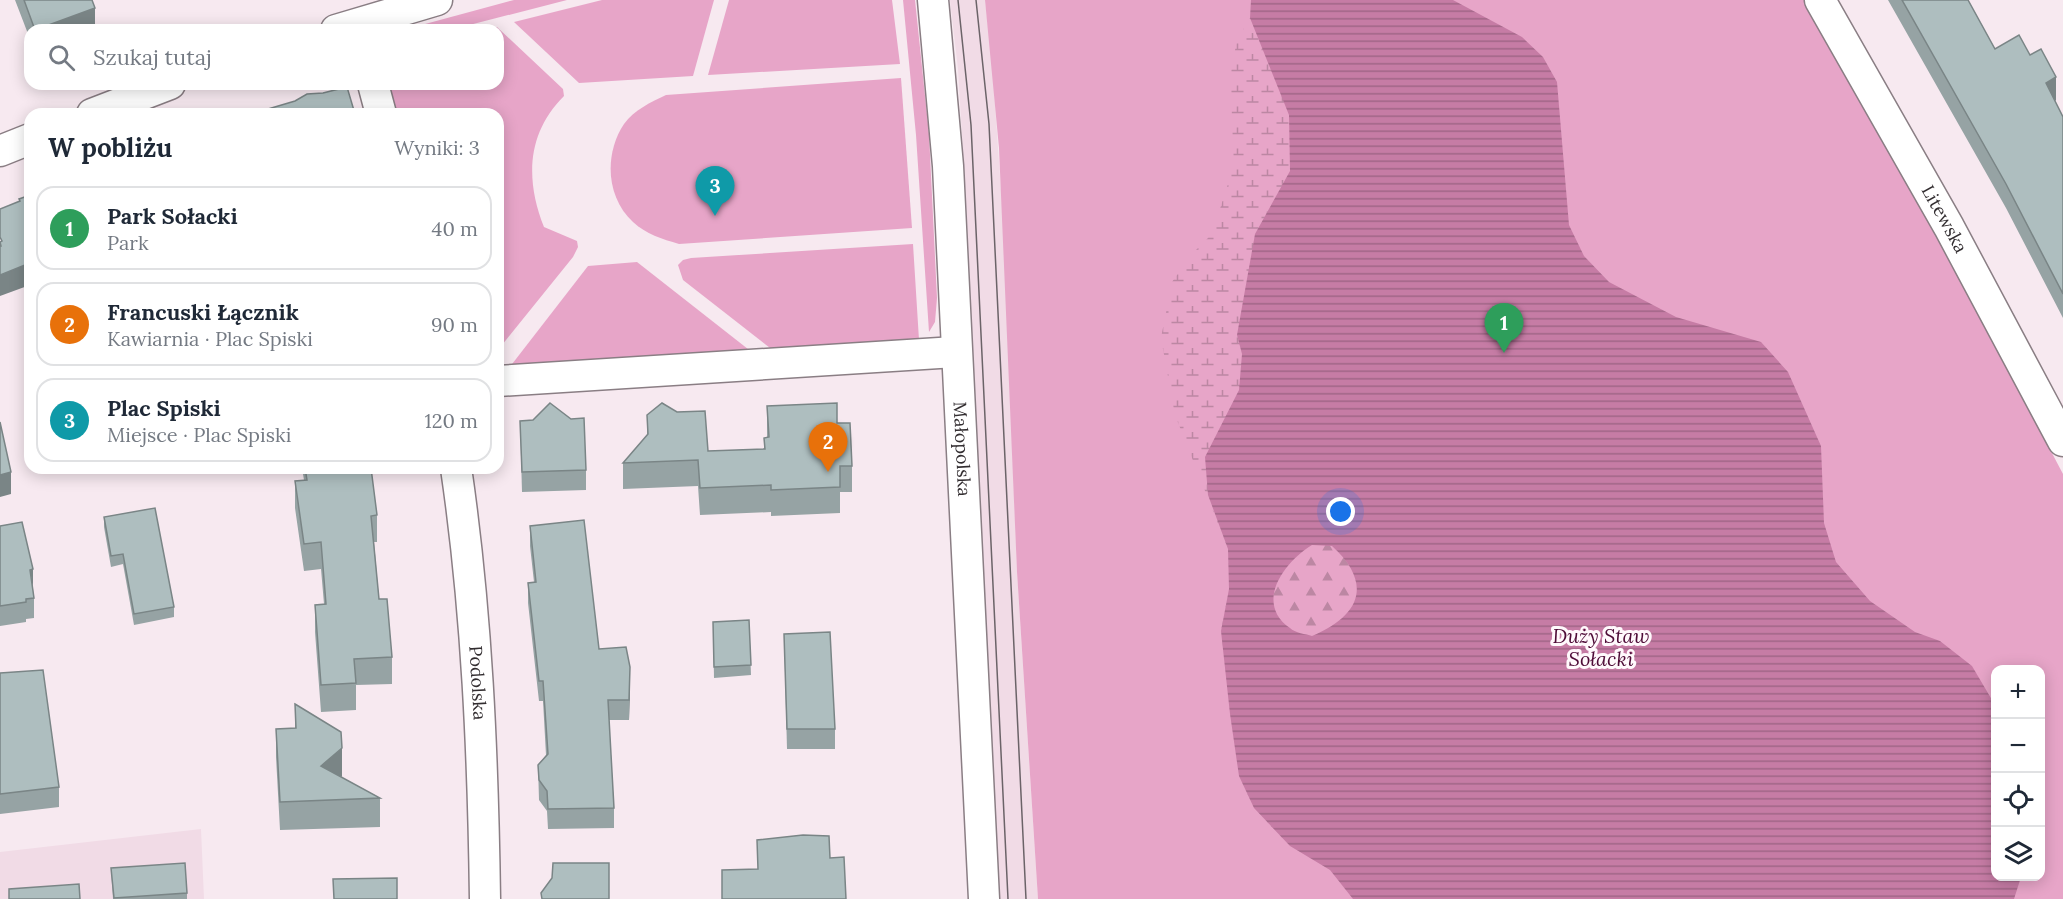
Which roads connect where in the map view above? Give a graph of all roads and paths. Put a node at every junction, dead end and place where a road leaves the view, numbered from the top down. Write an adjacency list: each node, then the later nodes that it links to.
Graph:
1 (437, 0): 4 (street)
2 (933, 0): 11 (street, Małopolska)
3 (1820, 0): 13 (street, Litewska)
4 (362, 24)
5 (154, 90): 7 (street)
6 (375, 90): 8 (street)
7 (108, 108)
8 (379, 108)
9 (24, 141): 10 (street)
10 (0, 150)
11 (955, 352): 12 (street); 16 (street, Małopolska)
12 (504, 381)
13 (2063, 441)
14 (457, 474): 15 (street, Podolska)
15 (485, 899)
16 (984, 899)

